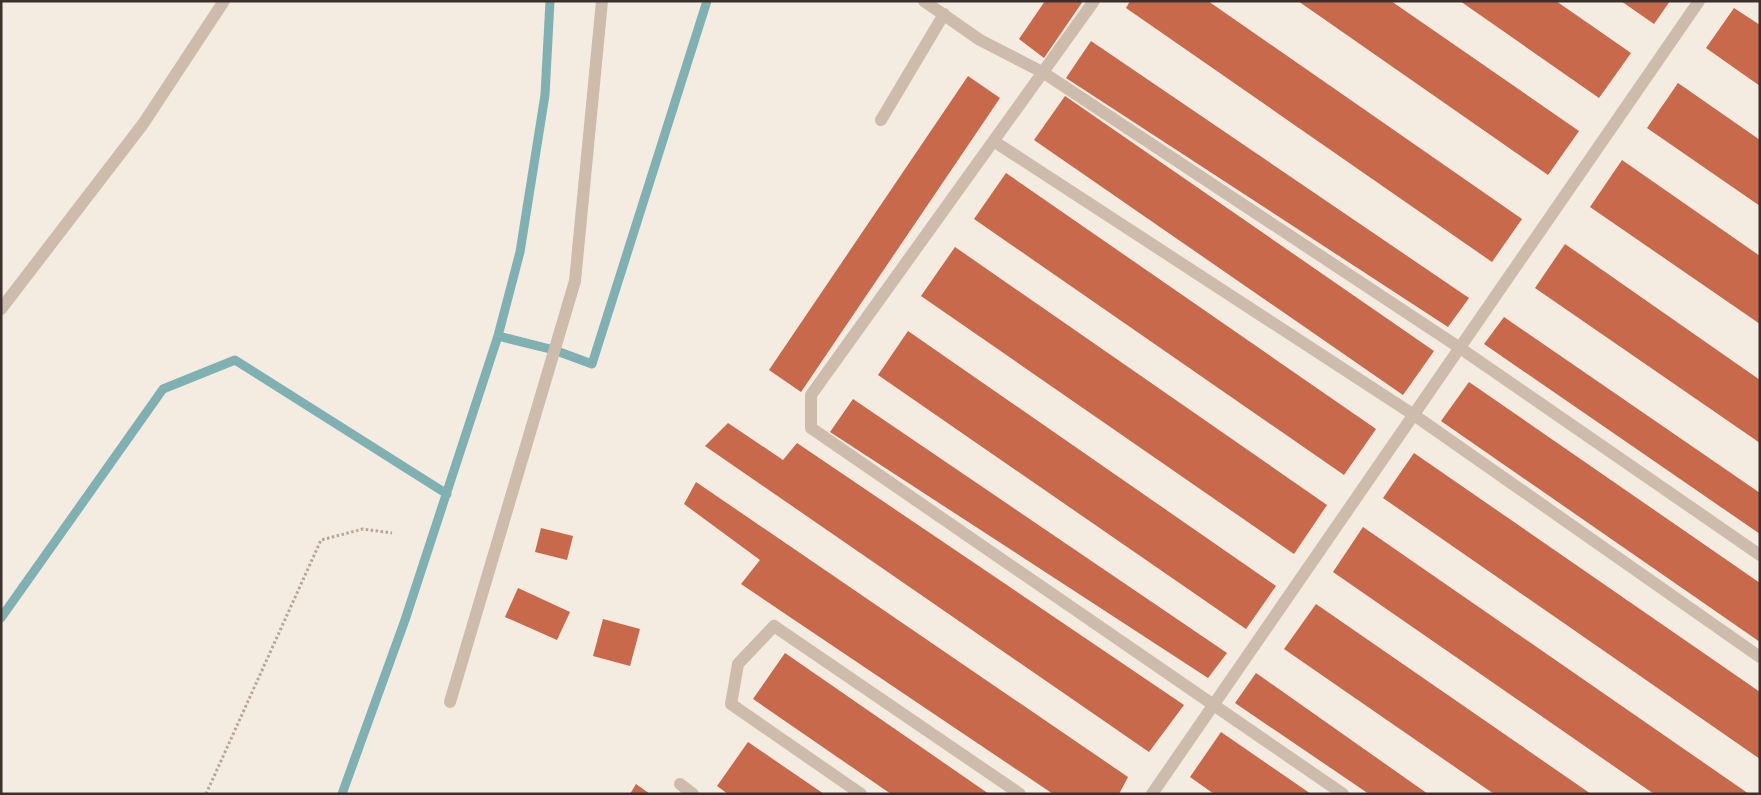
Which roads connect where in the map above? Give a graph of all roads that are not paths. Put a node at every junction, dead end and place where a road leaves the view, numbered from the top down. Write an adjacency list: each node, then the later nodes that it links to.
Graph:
1 (224, 1): 10 (lane)
2 (602, 1): 15 (lane)
3 (924, 1): 6 (lane)
4 (1094, 1): 7 (lane)
5 (1700, 1): 11 (lane)
6 (944, 14): 7 (lane); 8 (lane)
7 (1044, 73): 9 (lane); 11 (lane)
8 (881, 120)
9 (994, 142): 12 (lane); 16 (lane)
10 (1, 309)
11 (1460, 348): 12 (lane); 13 (lane)
12 (1414, 415): 14 (lane); 16 (lane)
13 (1760, 555)
14 (1760, 657)
15 (450, 702)
16 (1214, 704): 21 (lane); 22 (lane)
17 (680, 784): 18 (lane)
18 (694, 794)
19 (860, 794): 20 (lane)
20 (1020, 794)
21 (1152, 794)
22 (1343, 794)

